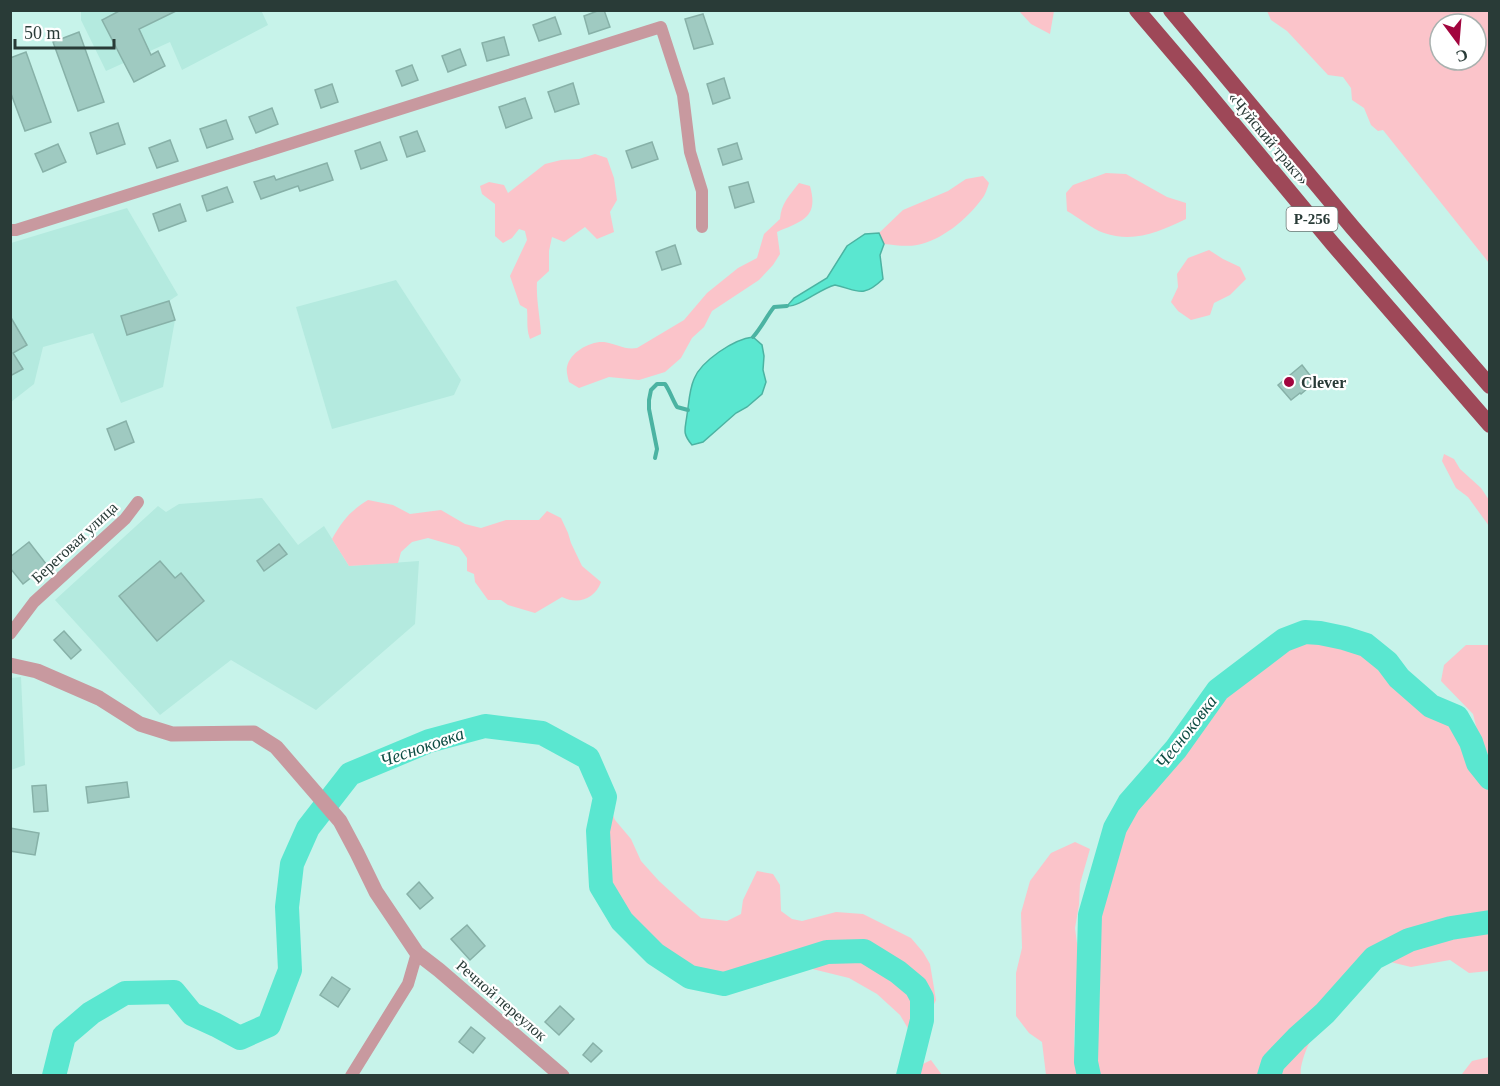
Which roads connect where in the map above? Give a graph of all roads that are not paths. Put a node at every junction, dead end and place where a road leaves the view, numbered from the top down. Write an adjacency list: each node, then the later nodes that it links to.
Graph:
1 (1137, 10): 6 (highway, «Чуйский тракт» / Р-256)
2 (1171, 10): 5 (highway, «Чуйский тракт» / Р-256)
3 (702, 227): 4 (street)
4 (10, 230)
5 (1490, 387)
6 (1490, 425)
7 (138, 502): 8 (street, Береговая улица)
8 (10, 634)
9 (10, 665): 10 (street, Речной переулок)
10 (417, 953): 11 (street); 12 (street, Речной переулок)
11 (351, 1076)
12 (562, 1076)

